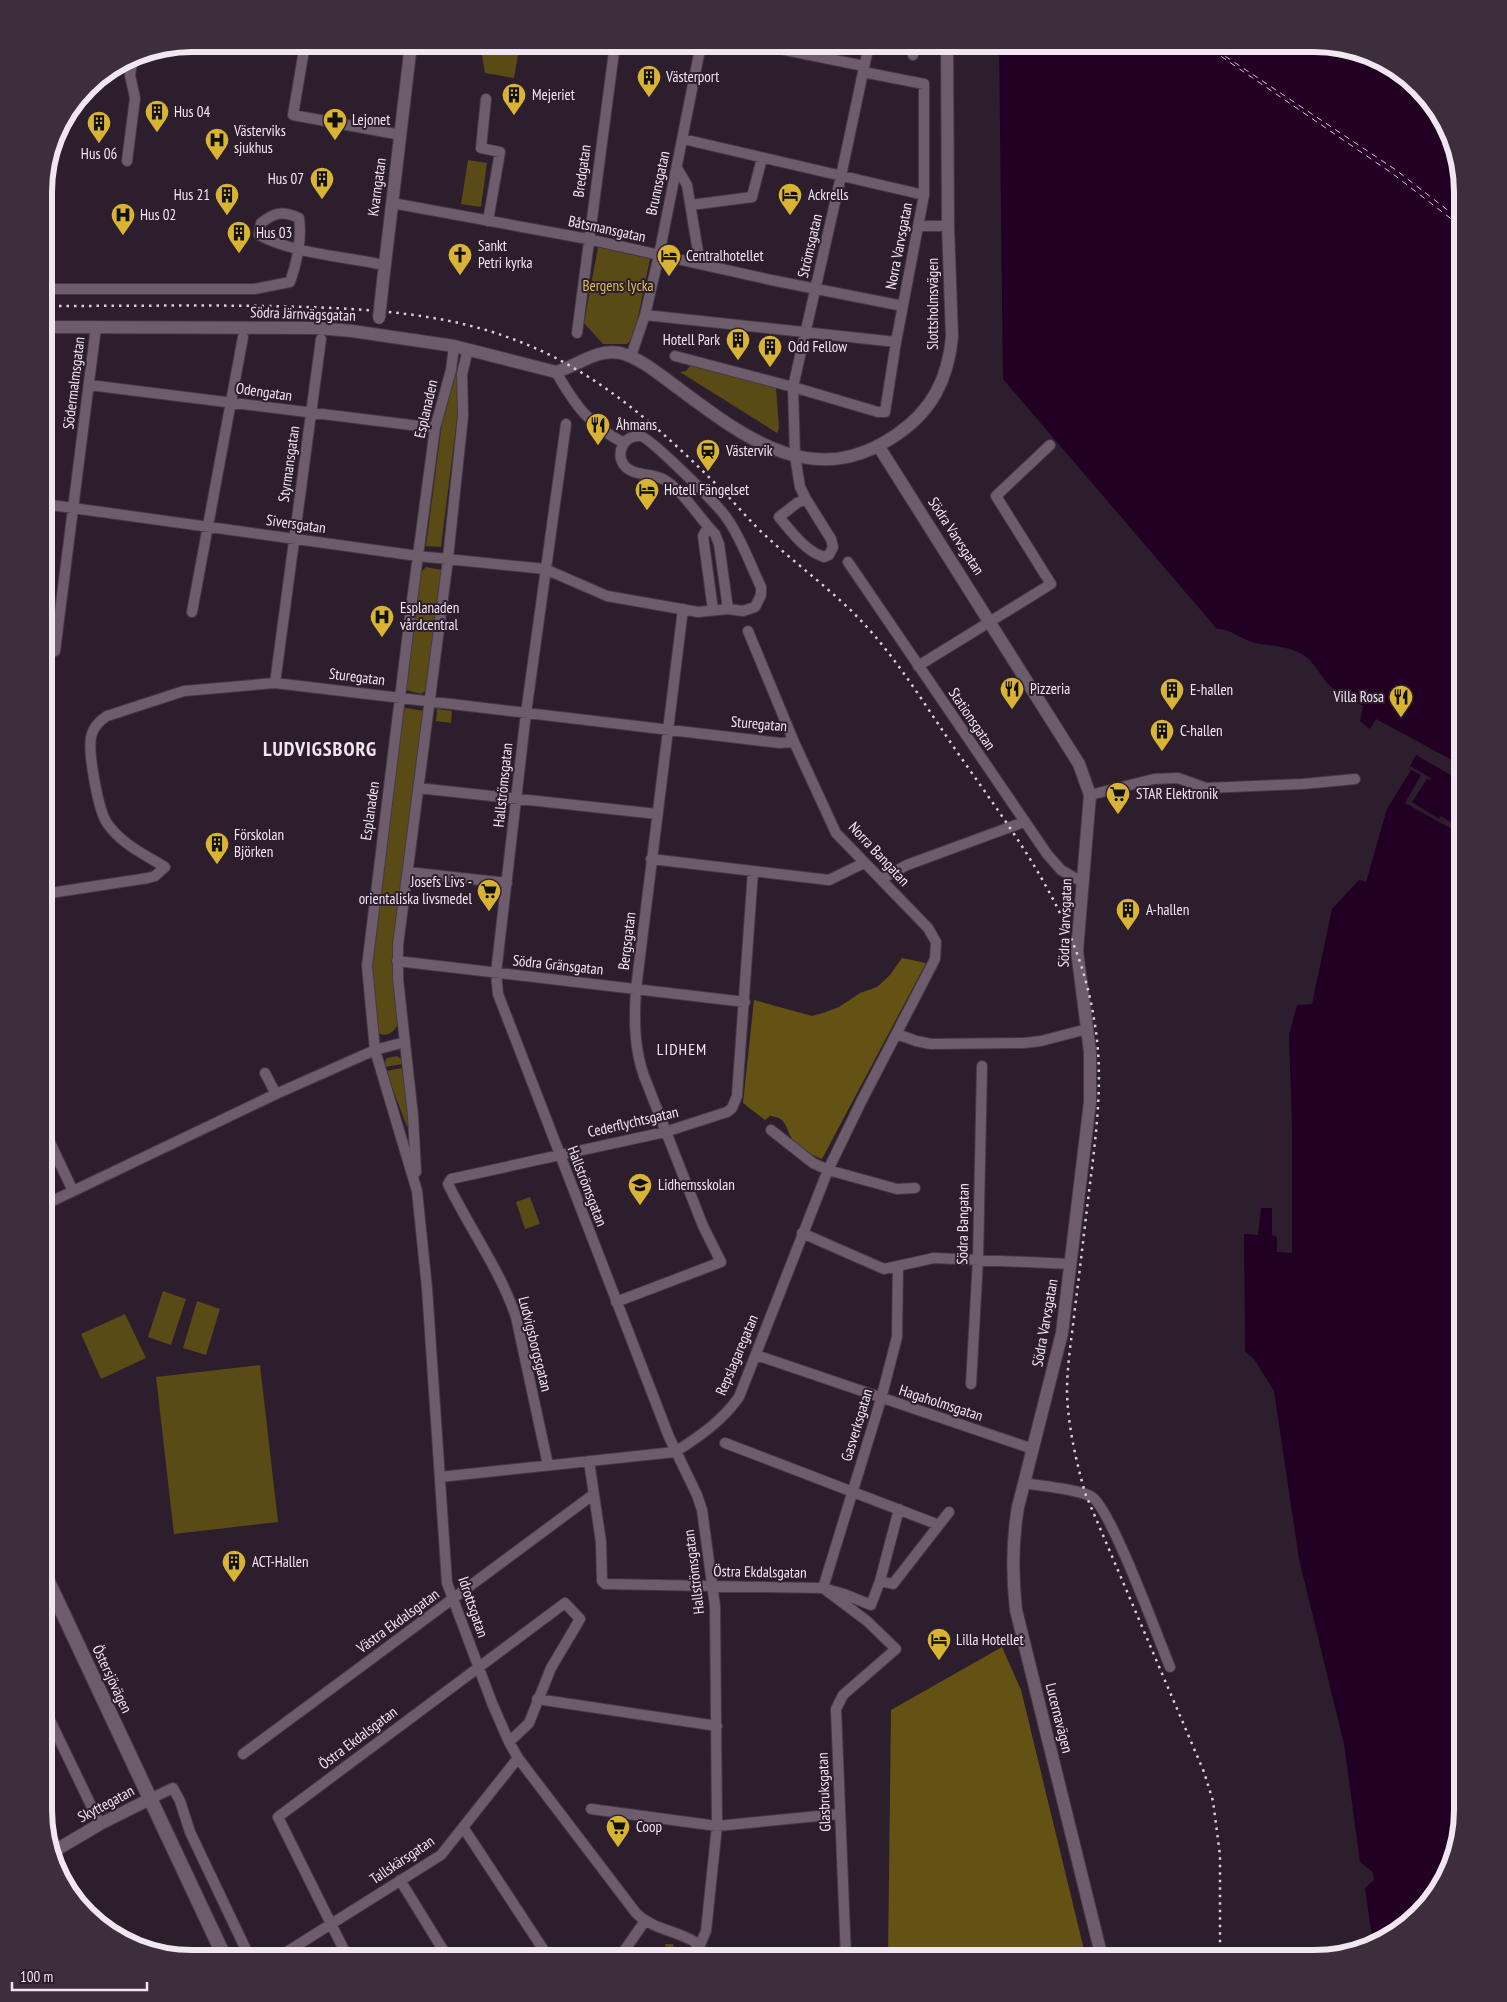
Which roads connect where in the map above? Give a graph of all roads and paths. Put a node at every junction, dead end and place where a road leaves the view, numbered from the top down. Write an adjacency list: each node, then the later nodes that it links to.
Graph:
1 (304, 52): 11 (street)
2 (410, 52): 11 (street, Kvarngatan)
3 (614, 52): 23 (street, Bredgatan)
4 (699, 52): 12 (street, Brunnsgatan)
5 (792, 53): 9 (street)
6 (867, 53): 9 (street, Strömsgatan)
7 (947, 53): 22 (street, Slottsholmsvägen)
8 (131, 67): 14 (street)
9 (864, 69): 16 (street, Strömsgatan); 17 (street, Norra Varvsgatan)
10 (486, 99): 20 (street)
11 (401, 135): 18 (street, Kvarngatan)
12 (683, 139): 13 (street); 15 (street, Brunnsgatan)
13 (762, 158): 16 (street); 19 (street)
14 (127, 161)
15 (677, 168): 19 (street); 25 (street, Brunnsgatan)
16 (841, 176): 17 (street); 28 (street, Strömsgatan)
17 (924, 195): 21 (street, Norra Varvsgatan)
18 (392, 203): 20 (street, Båtsmansgatan); 27 (street, Kvarngatan)
19 (691, 205): 26 (street)
20 (488, 221): 23 (street, Båtsmansgatan)
21 (919, 226): 22 (street); 30 (street, Norra Varvsgatan)
22 (948, 226): 53 (street, Slottsholmsvägen)
23 (588, 240): 25 (street, Båtsmansgatan); 35 (street, Bredgatan)
24 (298, 249): 24 (street); 27 (street); 29 (street)
25 (658, 255): 26 (street, Båtsmansgatan); 31 (street, Brunnsgatan)
26 (700, 264): 28 (street, Båtsmansgatan)
27 (384, 265): 36 (street, Kvarngatan, bridge)
28 (816, 288): 30 (street, Båtsmansgatan); 34 (street, Strömsgatan)
29 (53, 289)
30 (903, 306): 39 (street, Norra Varvsgatan)
31 (644, 315): 34 (street); 42 (street, Brunnsgatan)
32 (53, 327): 33 (street, Södra Järnvägsgatan)
33 (96, 327): 36 (street, Södra Järnvägsgatan); 45 (street, Södermalmsgatan)
34 (806, 332): 39 (street); 46 (street, Strömsgatan)
35 (576, 333)
36 (377, 334): 40 (street, Södra Järnvägsgatan)
37 (244, 337): 47 (street)
38 (321, 339): 48 (street, Styrmansgatan)
39 (896, 342): 46 (street, Norra Varvsgatan)
40 (454, 346): 41 (street, Södra Järnvägsgatan); 50 (street, Esplanaden)
41 (468, 349): 44 (street, Södra Järnvägsgatan); 62 (street, Esplanaden)
42 (631, 356): 44 (street, Slottsholmsvägen); 54 (street, Slottsholmsvägen)
43 (675, 356): 46 (street)
44 (556, 372): 51 (street)
45 (89, 386): 47 (street, Odengatan); 57 (street, Södermalmsgatan)
46 (793, 387): 54 (street, Strömsgatan)
47 (232, 402): 48 (street, Odengatan); 58 (street)
48 (311, 413): 50 (street, Odengatan); 60 (street, Styrmansgatan)
49 (566, 424): 64 (street, Hallströmsgatan)
50 (436, 428): 61 (street, Esplanaden)
51 (624, 443): 59 (street); 67 (street, Siversgatan)
52 (1050, 445): 69 (street)
53 (879, 447): 54 (street, Slottsholmsvägen); 69 (street, Södra Varvsgatan)
54 (795, 456): 55 (street)
55 (806, 499): 55 (street)
56 (53, 505): 57 (street, Siversgatan)
57 (73, 507): 58 (street, Siversgatan); 71 (street, Södermalmsgatan)
58 (208, 526): 60 (street, Siversgatan); 68 (street)
59 (708, 527): 66 (street); 67 (street)
60 (294, 540): 61 (street, Siversgatan); 73 (street, Styrmansgatan)
61 (418, 556): 62 (street, Siversgatan); 74 (street, Esplanaden)
62 (448, 558): 64 (street, Siversgatan); 75 (street, Esplanaden)
63 (848, 562): 72 (street, Stationsgatan)
64 (545, 569): 65 (street, Siversgatan); 76 (street, Hallströmsgatan)
65 (683, 609): 66 (street, Siversgatan); 77 (street, Bergsgatan)
66 (713, 610): 67 (street, Siversgatan)
67 (728, 610)
68 (192, 612)
69 (990, 621): 72 (street); 81 (street, Södra Varvsgatan)
70 (748, 631): 78 (street, Norra Bangatan)
71 (55, 651)
72 (918, 666): 84 (street, Stationsgatan)
73 (275, 683): 74 (street, Sturegatan); 92 (street, Sturegatan)
74 (400, 697): 75 (street, Sturegatan); 100 (street, Esplanaden)
75 (429, 701): 76 (street, Sturegatan); 80 (street, Esplanaden)
76 (526, 713): 77 (street, Sturegatan); 82 (street, Hallströmsgatan)
77 (668, 729): 78 (street, Sturegatan); 83 (street, Bergsgatan)
78 (794, 742): 86 (street, Norra Bangatan)
79 (1355, 779): 81 (street)
80 (418, 788): 82 (street); 88 (street, Esplanaden)
81 (1090, 795): 90 (street, Södra Varvsgatan)
82 (517, 798): 83 (street); 91 (street, Hallströmsgatan)
83 (657, 814): 85 (street, Bergsgatan)
84 (1024, 822): 89 (street); 90 (street, Stationsgatan)
85 (651, 860): 87 (street); 95 (street, Bergsgatan)
86 (864, 863): 87 (street); 89 (street, Norra Bangatan)
87 (753, 871): 96 (street)
88 (408, 872): 91 (street); 93 (street, Esplanaden)
89 (881, 879): 98 (street, Norra Bangatan)
90 (1082, 882): 97 (street, Södra Varvsgatan)
91 (507, 883): 94 (street, Hallströmsgatan)
92 (53, 893)
93 (398, 961): 94 (street, Södra Gränsgatan); 99 (street, Esplanaden)
94 (496, 973): 95 (street, Södra Gränsgatan); 107 (street, Hallströmsgatan)
95 (636, 989): 96 (street, Södra Gränsgatan); 105 (street, Bergsgatan)
96 (745, 1002): 105 (street, Cederflychtsgatan)
97 (1087, 1029): 98 (street); 116 (street, Södra Varvsgatan)
98 (897, 1034): 108 (street, Repslagaregatan)
99 (405, 1042): 100 (street); 111 (street, Esplanaden)
100 (375, 1050): 103 (street); 111 (street, Esplanaden)
101 (982, 1066): 115 (street, Södra Bangatan)
102 (265, 1073): 103 (street)
103 (276, 1094): 112 (street)
104 (771, 1130): 108 (street)
105 (666, 1132): 107 (street, Cederflychtsgatan); 118 (street, Bergsgatan)
106 (52, 1149): 112 (street)
107 (558, 1154): 109 (street, Cederflychtsgatan); 118 (street, Hallströmsgatan)
108 (828, 1170): 110 (street); 114 (street, Repslagaregatan)
109 (448, 1184): 126 (street, Ludvigsborgsgatan)
110 (915, 1188)
111 (417, 1189): 127 (street, Idrottsgatan)
112 (73, 1191): 113 (street)
113 (52, 1201)
114 (802, 1233): 117 (street); 119 (street, Repslagaregatan)
115 (978, 1259): 116 (street); 117 (street); 120 (street, Södra Bangatan)
116 (1072, 1264): 123 (street, Södra Varvsgatan)
117 (898, 1266): 121 (street, Gasverksgatan)
118 (616, 1302): 124 (street, Hallströmsgatan)
119 (756, 1354): 121 (street, Hagaholmsgatan); 124 (street, Repslagaregatan)
120 (971, 1384)
121 (881, 1399): 123 (street, Hagaholmsgatan); 129 (street, Gasverksgatan)
122 (725, 1444): 129 (street)
123 (1033, 1449): 128 (street, Södra Varvsgatan)
124 (675, 1452): 125 (street, Repslagaregatan); 135 (street, Hallströmsgatan)
125 (590, 1460): 126 (street, Repslagaregatan); 130 (street)
126 (548, 1465): 127 (street, Repslagaregatan)
127 (440, 1477): 138 (street, Idrottsgatan)
128 (1024, 1483): 141 (street); 168 (street, Lucernavägen)
129 (853, 1491): 131 (street); 136 (street, Gasverksgatan)
130 (594, 1494): 135 (street, Östra Ekdalsgatan); 138 (street, Västra Ekdalsgatan)
131 (899, 1509): 133 (street); 134 (street)
132 (949, 1512): 133 (street)
133 (939, 1525): 134 (street)
134 (880, 1581): 136 (street)
135 (713, 1587): 136 (street, Östra Ekdalsgatan); 144 (street, Hallströmsgatan)
136 (823, 1588): 139 (street, Östra Ekdalsgatan)
137 (52, 1590): 148 (main road, Östersjövägen)
138 (452, 1600): 140 (street, Idrottsgatan); 146 (street, Västra Ekdalsgatan)
139 (896, 1649): 150 (street, Glasbruksgatan)
140 (479, 1666): 142 (street, Östra Ekdalsgatan); 145 (street, Idrottsgatan); 157 (street, Östra Ekdalsgatan)
141 (1170, 1667)
142 (538, 1700): 144 (street); 145 (street)
143 (52, 1726): 151 (street)
144 (718, 1726): 152 (street, Hallströmsgatan)
145 (508, 1742): 147 (street, Idrottsgatan)
146 (243, 1754)
147 (518, 1758): 153 (street, Tallskärsgatan); 156 (street, Idrottsgatan)
148 (150, 1799): 151 (street, Skyttegatan); 159 (main road, Östersjövägen); 160 (street)
149 (591, 1809): 152 (street)
150 (839, 1814): 152 (street); 167 (street, Glasbruksgatan)
151 (100, 1824): 154 (street, Skyttegatan)
152 (717, 1826): 158 (street, Hallströmsgatan)
153 (463, 1827): 155 (street, Tallskärsgatan); 164 (street)
154 (58, 1849)
155 (400, 1880): 157 (street, Tallskärsgatan); 163 (street)
156 (645, 1921): 158 (street); 165 (street)
157 (331, 1926): 161 (street, Tallskärsgatan); 162 (street, Östra Ekdalsgatan)
158 (699, 1947): 166 (street)
159 (221, 1950)
160 (246, 1950)
161 (290, 1950)
162 (344, 1950)
163 (443, 1950)
164 (544, 1950)
165 (625, 1950)
166 (700, 1950)
167 (846, 1950)
168 (1100, 1950)

